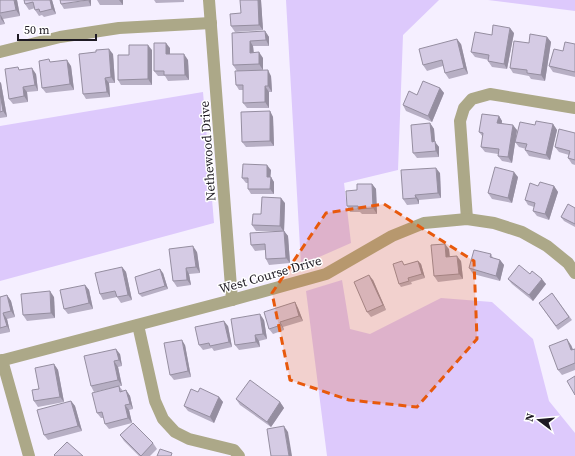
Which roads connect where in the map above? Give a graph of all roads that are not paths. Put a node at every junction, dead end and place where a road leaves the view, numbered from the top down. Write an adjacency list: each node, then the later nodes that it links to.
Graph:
1 (209, 0): 2 (street, Nethewood Drive)
2 (211, 22): 3 (street); 7 (street, Nethewood Drive)
3 (0, 52)
4 (575, 108): 5 (street)
5 (467, 219): 6 (street, West Course Drive); 7 (street, West Course Drive)
6 (575, 273)
7 (232, 300): 8 (street, West Course Drive)
8 (138, 325): 9 (street, West Course Drive); 11 (street)
9 (1, 360): 10 (street)
10 (29, 456)
11 (239, 456)

